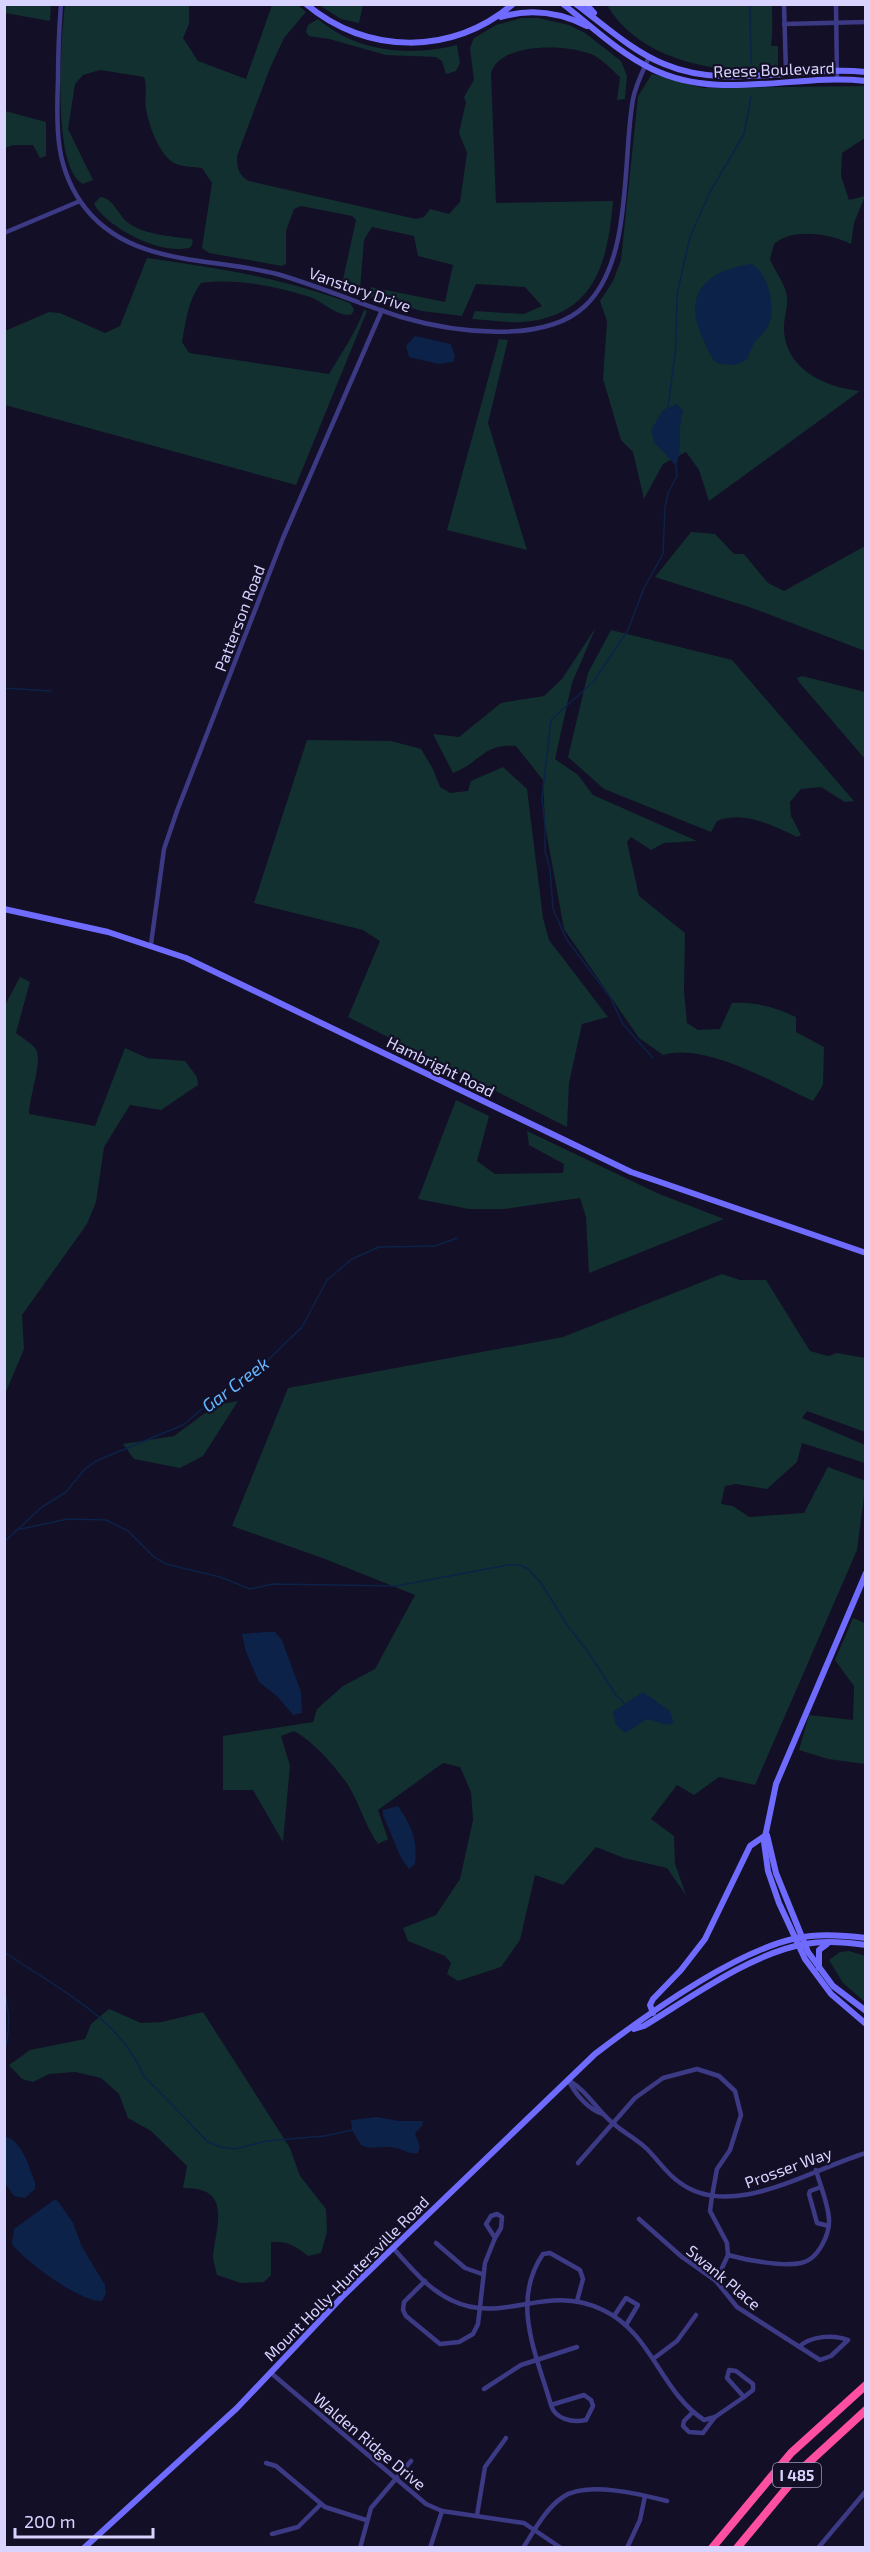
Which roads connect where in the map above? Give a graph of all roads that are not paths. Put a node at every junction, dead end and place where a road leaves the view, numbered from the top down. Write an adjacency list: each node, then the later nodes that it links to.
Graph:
1 (61, 4): 22 (street, Vanstory Drive)
2 (306, 4): 9 (main road)
3 (513, 4): 9 (main road)
4 (563, 4): 14 (main road, Reese Boulevard)
5 (576, 4): 13 (main road, Reese Boulevard)
6 (586, 4): 13 (main road)
7 (784, 4): 12 (street)
8 (836, 4): 10 (street)
9 (494, 19): 14 (main road)
10 (836, 22): 11 (street); 12 (street); 17 (street)
11 (866, 22)
12 (784, 24): 19 (street)
13 (607, 27): 15 (main road, Reese Boulevard)
14 (600, 34): 16 (main road, Reese Boulevard)
15 (650, 57): 16 (street, Vanstory Drive); 19 (main road, Reese Boulevard)
16 (646, 66): 20 (main road, Reese Boulevard); 24 (street, Vanstory Drive)
17 (837, 70): 18 (main road, Reese Boulevard); 19 (main road, Reese Boulevard); 20 (street)
18 (866, 72)
19 (786, 73)
20 (837, 80): 21 (main road, Reese Boulevard)
21 (866, 81)
22 (80, 201): 23 (street); 24 (street, Vanstory Drive)
23 (4, 233)
24 (382, 310): 26 (street, Patterson Road)
25 (4, 909): 26 (main road, Hambright Road)
26 (151, 944): 27 (main road, Hambright Road)
27 (866, 1253)
28 (866, 1573): 29 (main road)
29 (767, 1835): 30 (main road); 31 (main road); 39 (main road)
30 (803, 1936): 31 (main road, Mount Holly-Huntersville Road); 32 (main road, Mount Holly-Huntersville Road); 34 (main road)
31 (794, 1938): 36 (main road); 39 (main road, Mount Holly-Huntersville Road)
32 (866, 1938)
33 (839, 1941): 34 (main road, Mount Holly-Huntersville Road); 35 (main road, Mount Holly-Huntersville Road); 37 (main road)
34 (806, 1944): 36 (main road, Mount Holly-Huntersville Road); 37 (main road)
35 (866, 1945)
36 (798, 1946): 40 (main road); 41 (main road, Mount Holly-Huntersville Road)
37 (819, 1969): 38 (main road)
38 (866, 2011)
39 (653, 2013): 41 (main road, Mount Holly-Huntersville Road)
40 (866, 2024)
41 (630, 2030): 42 (main road, Mount Holly-Huntersville Road)
42 (568, 2080): 43 (street, Prosser Way); 53 (main road, Mount Holly-Huntersville Road)
43 (614, 2124): 45 (street); 48 (street, Prosser Way); 48 (street)
44 (866, 2153): 46 (street, Prosser Way)
45 (578, 2163)
46 (816, 2170): 47 (street); 48 (street, Prosser Way)
47 (821, 2187): 50 (street); 50 (street)
48 (712, 2196): 54 (street)
49 (639, 2218): 57 (street, Swank Place)
50 (829, 2226): 54 (street)
51 (495, 2238): 51 (street); 55 (street)
52 (436, 2243): 55 (street)
53 (393, 2248): 56 (street); 68 (main road, Mount Holly-Huntersville Road)
54 (728, 2254): 57 (street)
55 (482, 2274): 60 (street)
56 (425, 2281): 60 (street); 60 (street)
57 (716, 2281): 65 (street, Swank Place)
58 (577, 2301): 59 (street); 59 (street); 62 (street)
59 (527, 2303): 60 (street); 66 (street)
60 (478, 2309)
61 (696, 2315): 67 (street)
62 (614, 2316): 63 (street); 63 (street)
63 (626, 2325): 67 (street)
64 (577, 2347): 66 (street)
65 (799, 2347): 65 (street, Swank Place)
66 (537, 2359): 70 (street); 72 (street)
67 (653, 2359): 74 (street)
68 (271, 2373): 79 (street, Walden Ridge Drive); 89 (main road, Mount Holly-Huntersville Road)
69 (866, 2385): 95 (highway, I 485)
70 (484, 2389)
71 (744, 2397): 71 (street); 75 (street)
72 (551, 2405): 72 (street)
73 (866, 2410): 96 (highway, I 485)
74 (693, 2412): 75 (street); 75 (street)
75 (716, 2417)
76 (506, 2438): 85 (street)
77 (411, 2461): 79 (street)
78 (266, 2463): 83 (street)
79 (396, 2479): 84 (street, Walden Ridge Drive); 86 (street)
80 (866, 2491): 97 (street)
81 (645, 2496): 82 (street); 87 (street); 94 (street)
82 (667, 2501)
83 (321, 2504): 86 (street); 88 (street)
84 (442, 2511): 85 (street, Walden Ridge Drive); 91 (street)
85 (477, 2515): 87 (street, Walden Ridge Drive)
86 (366, 2520): 90 (street)
87 (535, 2530): 92 (street); 93 (street, Walden Ridge Drive)
88 (272, 2534)
89 (84, 2547)
90 (360, 2547)
91 (430, 2547)
92 (523, 2547)
93 (561, 2547)
94 (627, 2547)
95 (712, 2547)
96 (736, 2547)
97 (818, 2547)

